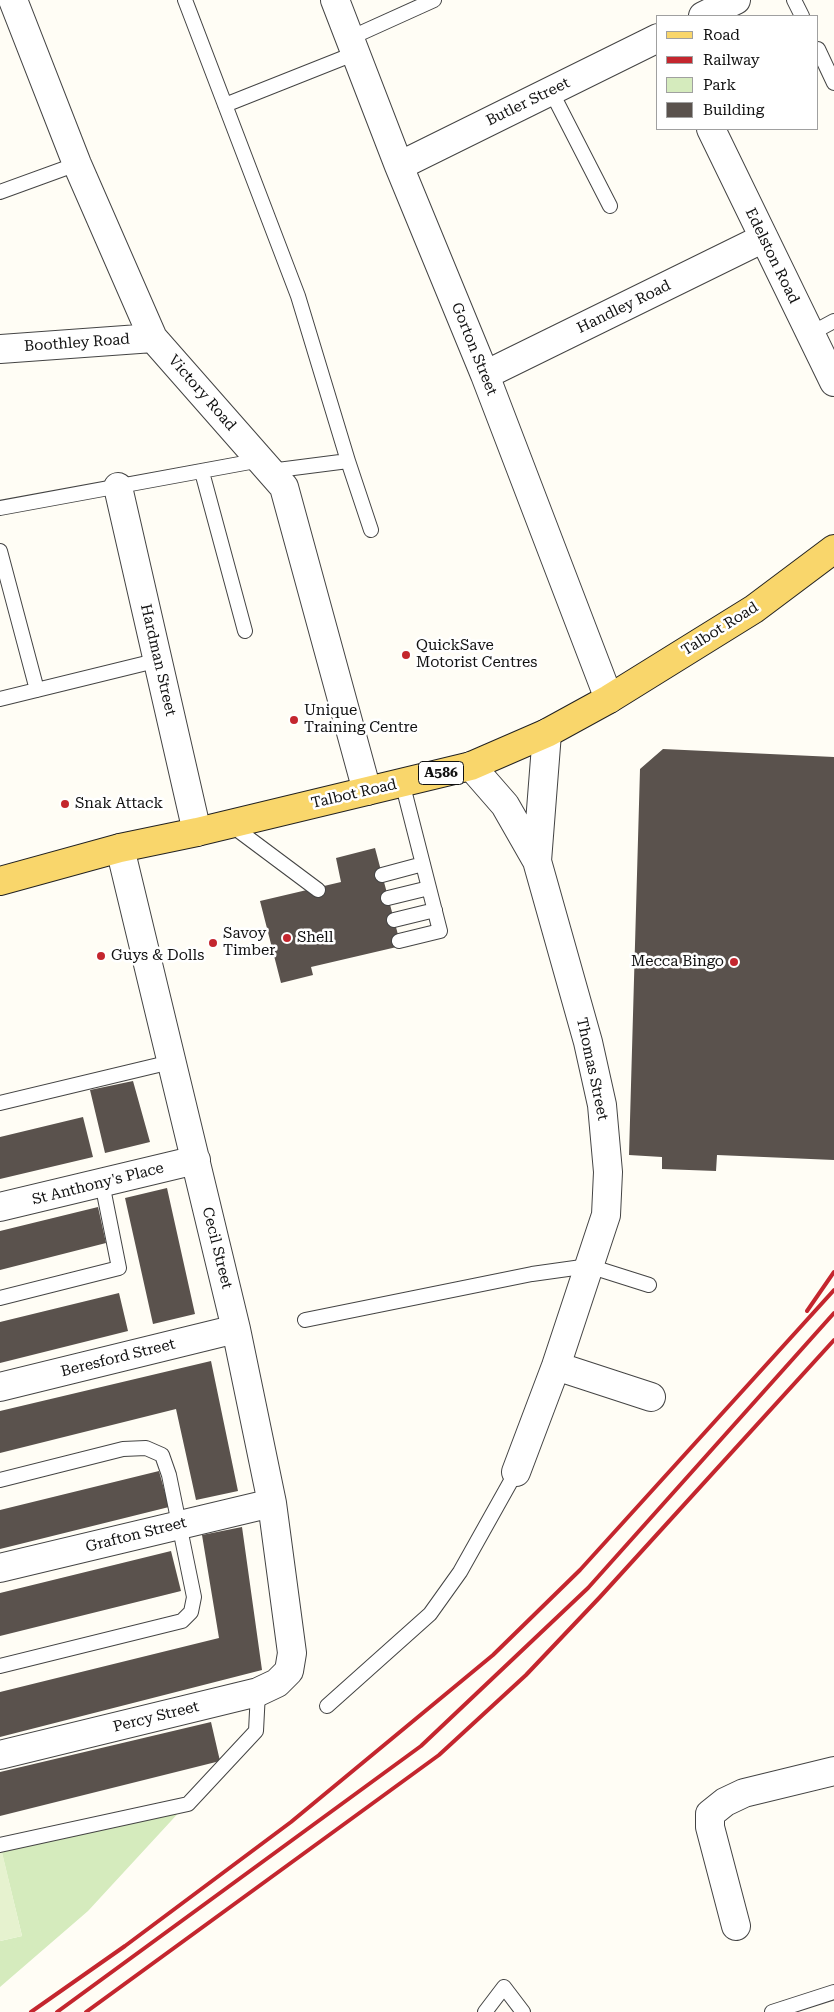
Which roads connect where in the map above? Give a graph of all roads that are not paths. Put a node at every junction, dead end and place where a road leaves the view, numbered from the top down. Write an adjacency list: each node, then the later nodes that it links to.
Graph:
1 (13, 0): 16 (street, Victory Road)
2 (186, 0): 14 (lane)
3 (335, 0): 10 (street, Gorton Street)
4 (434, 0): 10 (lane)
5 (736, 0): 7 (street)
6 (794, 0): 8 (lane)
7 (705, 15)
8 (802, 15)
9 (656, 39): 13 (street, Butler Street)
10 (353, 46): 14 (lane); 17 (street, Gorton Street)
11 (819, 52): 12 (lane)
12 (834, 83)
13 (551, 91): 17 (street, Butler Street); 19 (lane)
14 (225, 105): 27 (lane)
15 (711, 130): 20 (street, Edelston Road)
16 (77, 164): 18 (lane); 23 (street, Victory Road)
17 (399, 166): 25 (street, Gorton Street)
18 (0, 192)
19 (610, 206)
20 (764, 238): 22 (street, Edelston Road); 25 (street, Handley Road)
21 (834, 321): 22 (lane)
22 (810, 334): 26 (street, Edelston Road)
23 (153, 338): 24 (street, Boothley Road); 28 (street, Victory Road)
24 (0, 349)
25 (485, 375): 39 (street, Gorton Street)
26 (834, 382)
27 (348, 461): 28 (lane); 32 (lane)
28 (266, 466): 29 (lane); 43 (street, Victory Road)
29 (202, 472): 30 (lane); 35 (lane)
30 (118, 487): 31 (lane); 36 (street, Hardman Street)
31 (0, 508)
32 (371, 530)
33 (834, 549): 39 (main road, Talbot Road / A586)
34 (0, 551): 37 (lane)
35 (245, 630)
36 (159, 660): 37 (lane); 45 (street, Hardman Street)
37 (37, 690): 38 (lane)
38 (0, 699)
39 (609, 699): 40 (main road, Talbot Road / A586)
40 (547, 733): 41 (main road, Talbot Road / A586); 47 (street, Thomas Street)
41 (470, 766): 42 (main road, Talbot Road / A586); 47 (street, Thomas Street)
42 (402, 782): 43 (main road, Talbot Road / A586); 48 (lane)
43 (367, 791): 44 (main road, Talbot Road / A586)
44 (230, 824): 45 (main road, Talbot Road / A586); 52 (lane)
45 (197, 832): 46 (main road, Talbot Road / A586)
46 (120, 848): 50 (main road, Talbot Road / A586); 57 (street, Cecil Street)
47 (537, 861): 62 (street, Thomas Street)
48 (423, 864): 49 (lane); 51 (lane)
49 (382, 875)
50 (0, 881)
51 (429, 888): 53 (lane); 54 (lane)
52 (318, 890)
53 (388, 898)
54 (435, 910): 55 (lane); 56 (lane)
55 (394, 920)
56 (399, 941)
57 (171, 1062): 58 (lane); 59 (street, Cecil Street)
58 (0, 1104)
59 (196, 1160): 60 (street, St Anthony's Place); 66 (street, Cecil Street)
60 (102, 1183): 61 (street, St Anthony's Place); 64 (lane)
61 (0, 1207)
62 (589, 1266): 63 (lane); 65 (lane); 67 (street, Thomas Street)
63 (649, 1285)
64 (0, 1298)
65 (305, 1320)
66 (236, 1328): 68 (street, Beresford Street); 72 (street, Cecil Street)
67 (556, 1366): 69 (street); 70 (street, Thomas Street)
68 (0, 1387)
69 (651, 1397)
70 (516, 1472): 78 (lane)
71 (0, 1480): 73 (lane)
72 (272, 1503): 73 (street, Grafton Street); 75 (street, Cecil Street)
73 (178, 1525): 74 (street, Grafton Street); 76 (lane)
74 (0, 1568)
75 (292, 1653): 77 (street, Percy Street)
76 (0, 1666)
77 (258, 1692): 79 (street, Percy Street); 81 (lane)
78 (327, 1706)
79 (0, 1755)
80 (834, 1771): 82 (street)
81 (0, 1846)
82 (736, 1926)
83 (834, 1992): 86 (lane)
84 (485, 2012): 85 (lane)
85 (523, 2012)
86 (772, 2012)

